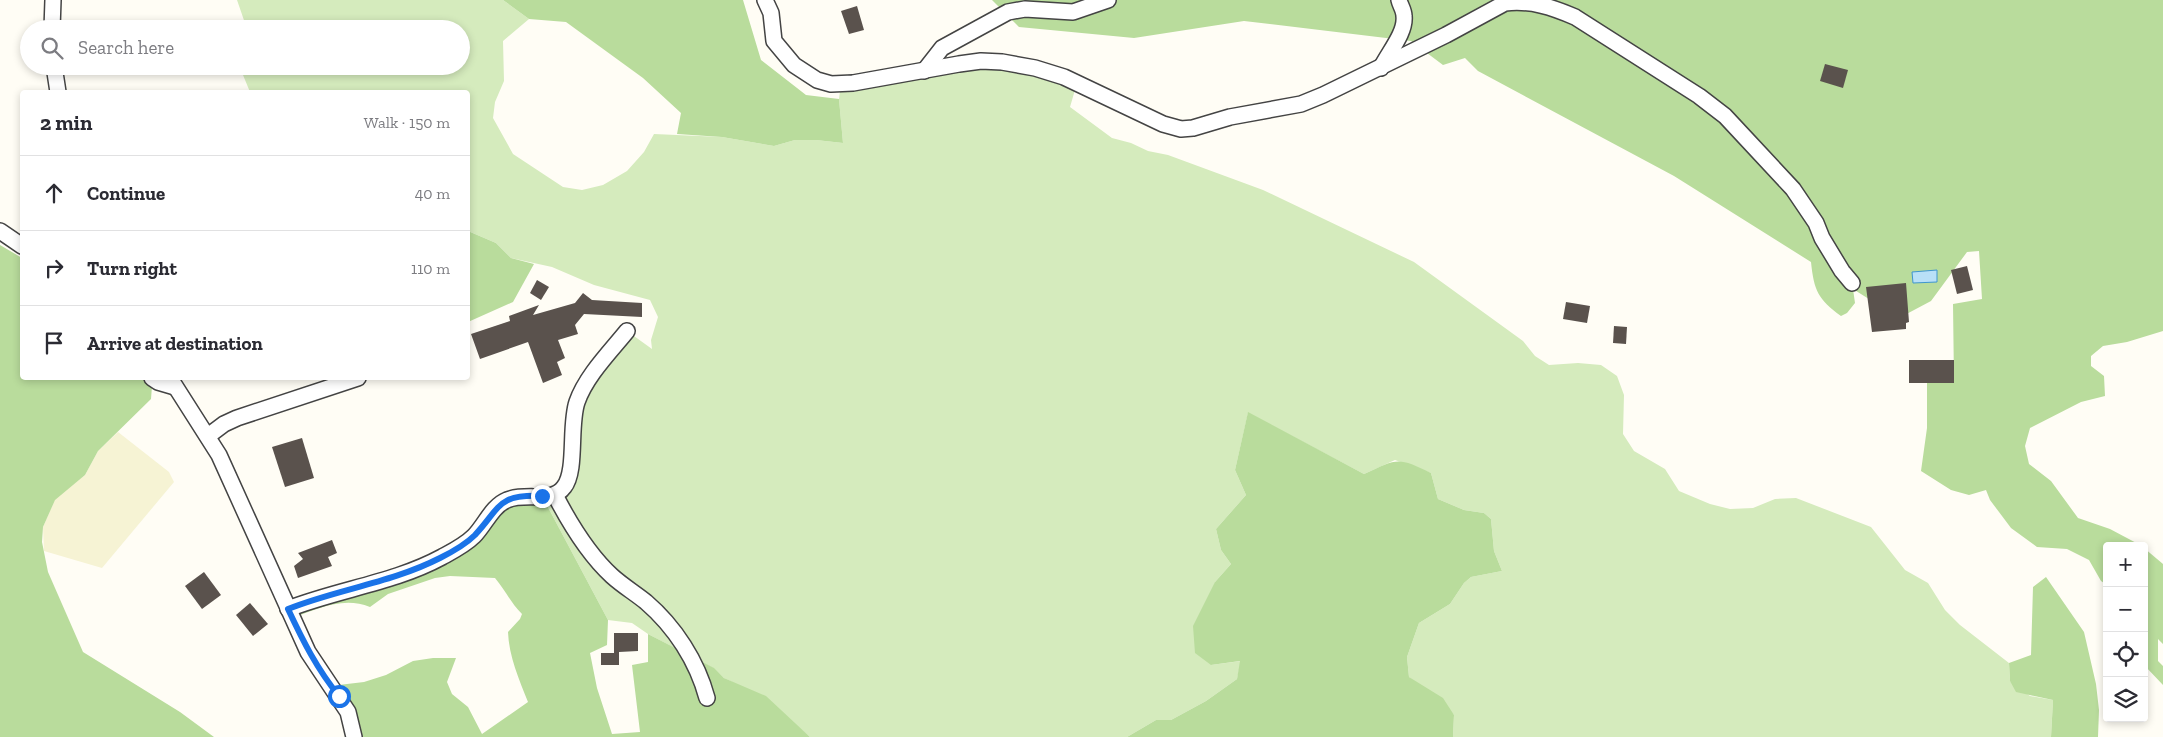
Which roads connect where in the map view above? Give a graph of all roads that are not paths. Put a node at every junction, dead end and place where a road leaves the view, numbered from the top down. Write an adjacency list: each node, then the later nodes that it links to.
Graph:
1 (53, 0): 5 (street)
2 (765, 0): 7 (street)
3 (1108, 0): 7 (street)
4 (1399, 0): 6 (street)
5 (52, 20)
6 (1381, 68): 7 (street); 12 (street)
7 (924, 71)
8 (55, 75): 9 (street)
9 (58, 90)
10 (0, 230): 11 (street)
11 (20, 245)
12 (1852, 283)
13 (627, 330): 18 (street)
14 (155, 380): 16 (street)
15 (352, 380): 17 (street)
16 (173, 382): 17 (street)
17 (208, 436): 19 (street)
18 (555, 495): 19 (street); 20 (street)
19 (288, 609): 21 (street)
20 (706, 698)
21 (354, 737)

